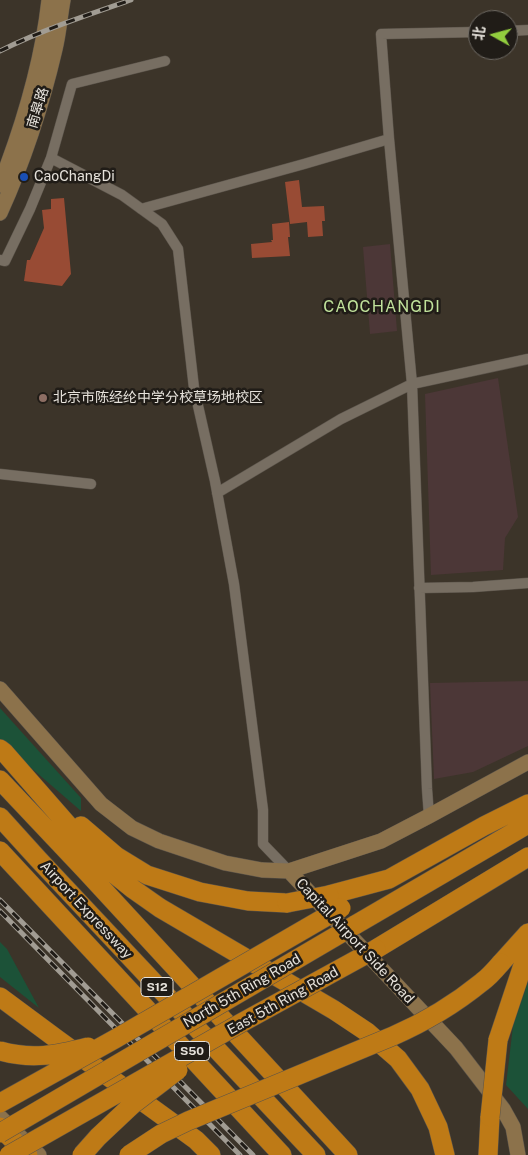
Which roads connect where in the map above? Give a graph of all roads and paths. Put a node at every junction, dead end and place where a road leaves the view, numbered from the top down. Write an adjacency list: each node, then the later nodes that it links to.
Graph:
1 (49, 0): 7 (street, 南皋路)
2 (63, 0): 9 (street, 南皋路)
3 (468, 32): 5 (street)
4 (165, 61): 6 (street)
5 (389, 139): 8 (street); 12 (street)
6 (51, 158): 8 (street); 10 (street)
7 (0, 185)
8 (141, 209): 15 (street)
9 (0, 212)
10 (0, 260)
11 (528, 359): 12 (street)
12 (412, 384): 15 (street); 17 (street)
13 (0, 474): 14 (street)
14 (91, 484)
15 (217, 493): 28 (street)
16 (528, 583): 17 (street)
17 (420, 588): 23 (street)
18 (0, 689): 28 (street, Capital Airport Side Road)
19 (2, 750): 29 (highway, bridge); 49 (highway)
20 (528, 762): 23 (street)
21 (0, 780): 48 (highway)
22 (528, 804): 29 (highway)
23 (429, 816): 28 (street)
24 (0, 817): 47 (highway, Airport Expressway / S12)
25 (528, 824): 39 (highway, North 5th Ring Road / S50, bridge)
26 (0, 850): 46 (highway, Airport Expressway / S12)
27 (528, 857): 33 (highway, East 5th Ring Road / S50, bridge)
28 (289, 871): 51 (street, Capital Airport Side Road)
29 (335, 901): 34 (highway, bridge)
30 (528, 933): 44 (highway, bridge)
31 (528, 956): 50 (highway, bridge)
32 (0, 996): 45 (highway)
33 (241, 1023): 40 (highway, East 5th Ring Road / S50, bridge); 43 (highway, bridge)
34 (115, 1039): 35 (highway, bridge); 36 (highway, bridge)
35 (0, 1051)
36 (0, 1103)
37 (0, 1117): 42 (street)
38 (0, 1127): 41 (highway, bridge)
39 (0, 1133)
40 (9, 1155)
41 (28, 1155)
42 (39, 1155)
43 (82, 1155)
44 (129, 1155)
45 (211, 1155)
46 (282, 1155)
47 (316, 1155)
48 (348, 1155)
49 (446, 1155)
50 (488, 1155)
51 (518, 1155)

